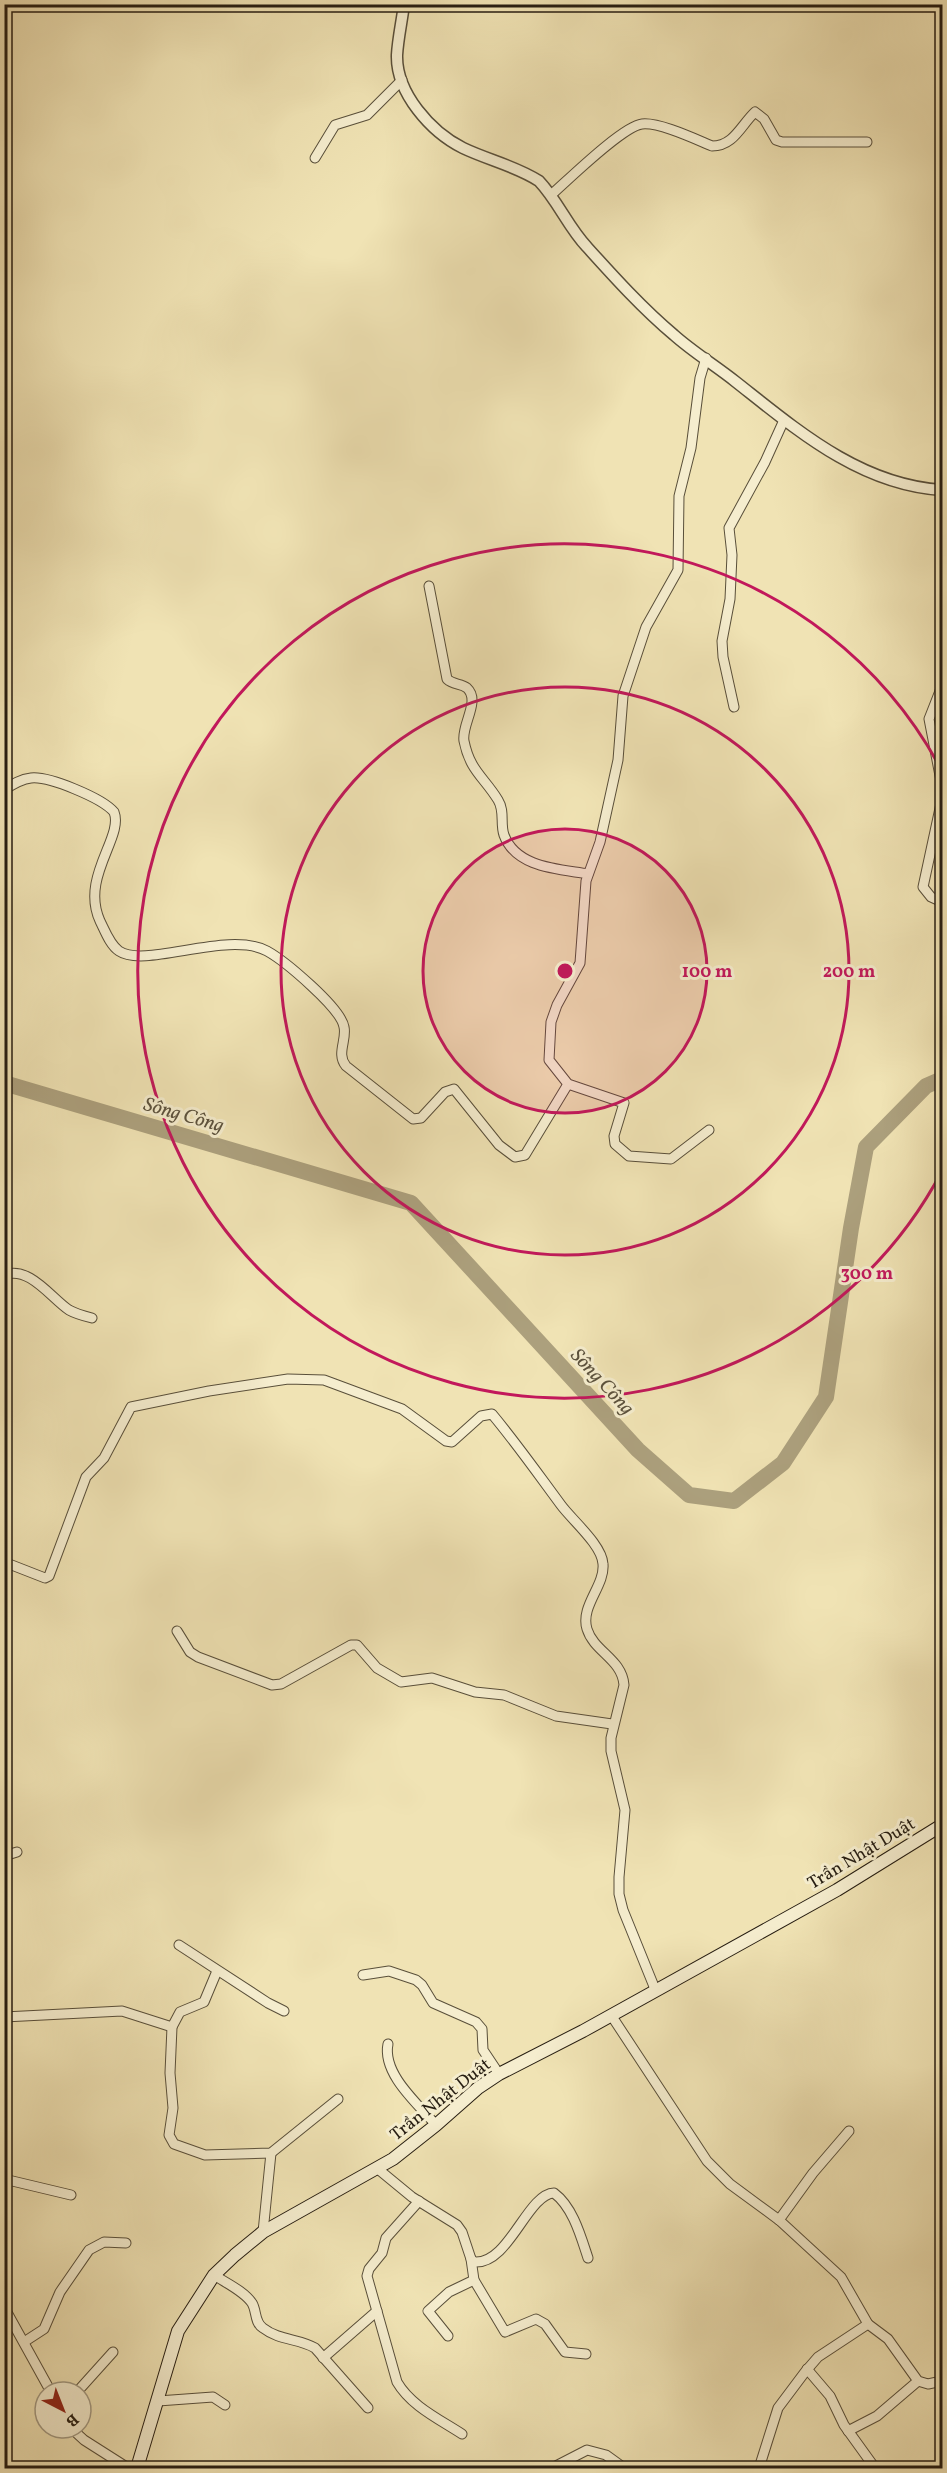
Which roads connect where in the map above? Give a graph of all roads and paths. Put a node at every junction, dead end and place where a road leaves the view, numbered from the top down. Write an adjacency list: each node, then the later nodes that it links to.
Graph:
1 (404, 4): 2 (street)
2 (402, 80): 4 (street); 5 (street)
3 (867, 142): 5 (street)
4 (315, 158)
5 (552, 195): 6 (street)
6 (705, 358): 7 (street); 15 (street)
7 (784, 420): 8 (street); 11 (street)
8 (942, 490)
9 (429, 586): 15 (street)
10 (942, 686): 12 (street)
11 (734, 707)
12 (942, 786)
13 (4, 789): 17 (street)
14 (942, 799): 16 (street)
15 (588, 874): 17 (street)
16 (942, 902)
17 (568, 1084): 18 (street)
18 (709, 1130)
19 (4, 1275): 20 (street)
20 (92, 1318)
21 (4, 1562): 23 (street)
22 (177, 1631): 23 (street)
23 (612, 1724): 30 (street)
24 (942, 1825): 30 (main road, Trần Nhật Duật)
25 (17, 1852): 26 (street)
26 (4, 1856)
27 (179, 1945): 28 (street)
28 (217, 1971): 31 (street); 34 (street)
29 (363, 1975): 36 (street)
30 (655, 1989): 32 (main road, Trần Nhật Duật)
31 (284, 2011)
32 (611, 2015): 36 (main road, Trần Nhật Duật); 45 (street)
33 (4, 2017): 34 (street)
34 (172, 2027): 40 (street)
35 (388, 2044): 38 (street)
36 (499, 2074): 38 (main road, Trần Nhật Duật)
37 (338, 2099): 40 (street)
38 (436, 2125): 41 (main road, Trần Nhật Duật)
39 (849, 2131): 45 (street)
40 (271, 2153): 46 (street)
41 (378, 2169): 44 (street); 46 (main road, Trần Nhật Duật)
42 (4, 2179): 43 (street)
43 (71, 2195)
44 (419, 2201): 49 (street); 53 (street)
45 (779, 2220): 54 (street)
46 (263, 2232): 50 (main road, Trần Nhật Duật)
47 (126, 2242): 56 (street)
48 (588, 2258): 49 (street)
49 (471, 2259): 51 (street)
50 (214, 2275): 59 (street); 65 (main road, Trần Nhật Duật)
51 (474, 2280): 55 (street); 58 (street)
52 (4, 2307): 56 (street)
53 (377, 2311): 59 (street); 69 (street)
54 (868, 2324): 60 (street); 63 (street)
55 (448, 2336)
56 (24, 2342): 61 (street)
57 (112, 2352): 62 (street)
58 (586, 2354)
59 (324, 2358): 67 (street)
60 (807, 2369): 68 (street); 75 (street)
61 (45, 2380)
62 (88, 2380)
63 (918, 2381): 64 (street); 68 (street)
64 (942, 2381)
65 (158, 2401): 66 (street); 72 (main road, Trần Nhật Duật)
66 (225, 2405)
67 (368, 2408)
68 (848, 2431): 76 (street)
69 (462, 2434)
70 (84, 2440): 71 (street)
71 (128, 2469)
72 (137, 2469)
73 (552, 2469): 74 (street)
74 (624, 2469)
75 (759, 2469)
76 (875, 2469)

